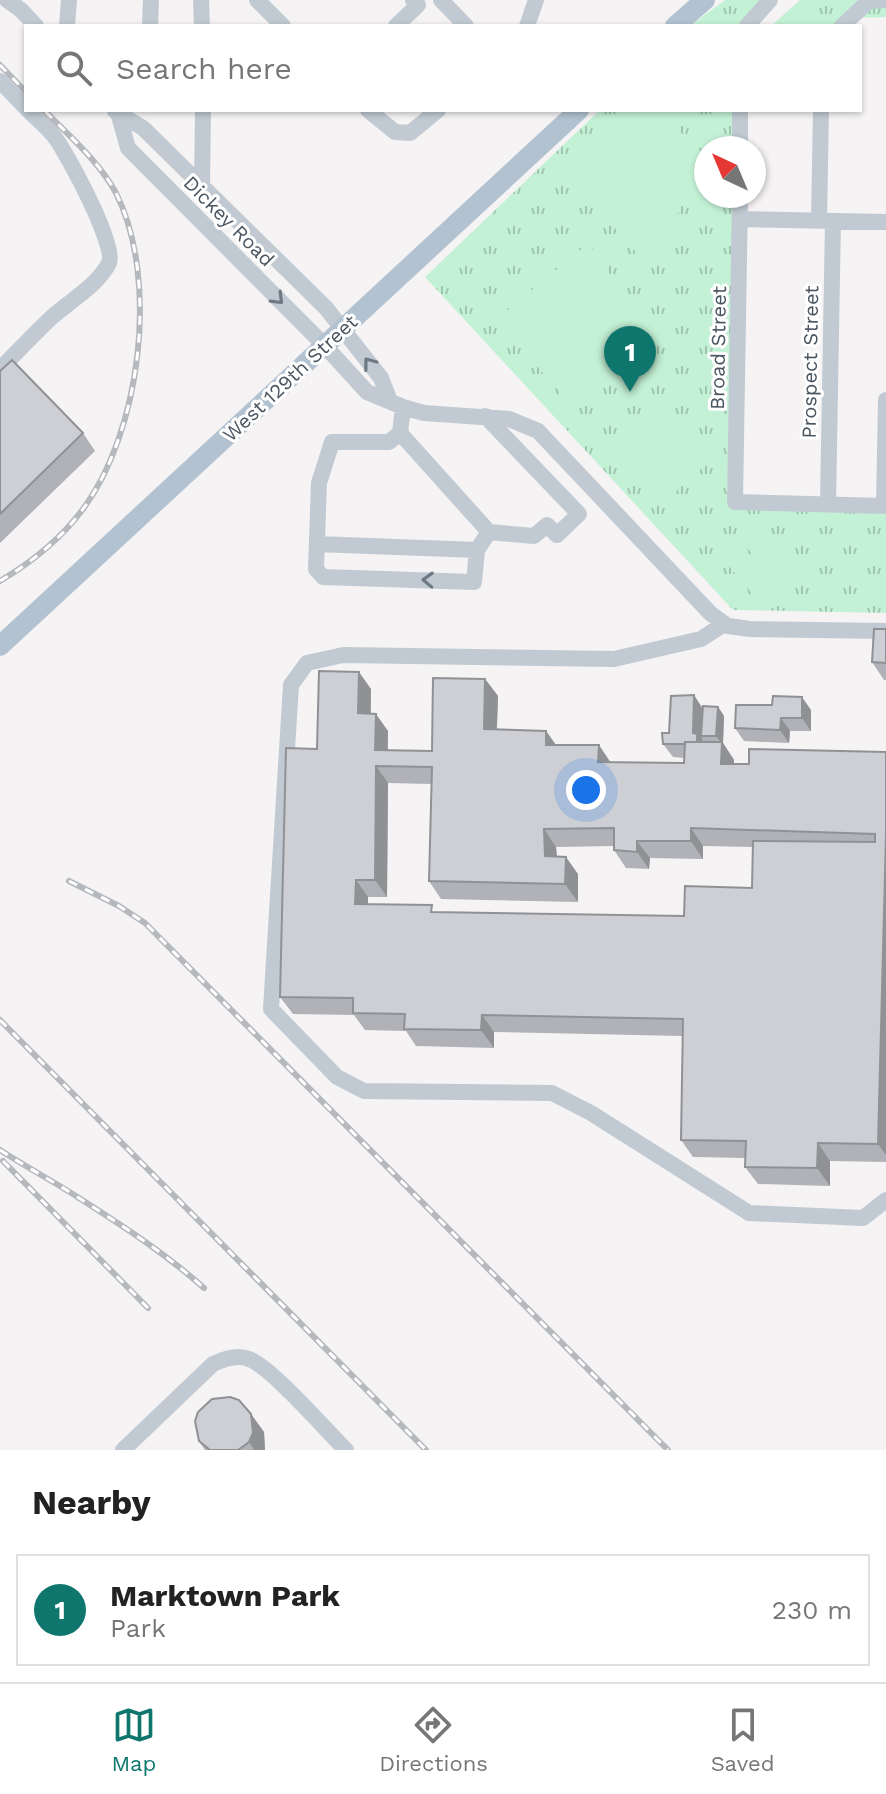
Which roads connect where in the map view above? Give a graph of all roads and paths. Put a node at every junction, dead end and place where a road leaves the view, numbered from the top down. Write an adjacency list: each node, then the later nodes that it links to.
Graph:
1 (7, 0): 13 (street)
2 (69, 0): 14 (street)
3 (151, 0): 15 (street)
4 (201, 0): 16 (street)
5 (257, 0): 17 (street)
6 (413, 0): 18 (street)
7 (536, 0): 20 (street)
8 (688, 0): 21 (main road)
9 (705, 0): 22 (main road)
10 (770, 0): 23 (street)
11 (886, 0): 24 (street)
12 (447, 2): 19 (street)
13 (34, 24)
14 (67, 24)
15 (150, 24)
16 (202, 24)
17 (281, 24)
18 (398, 24)
19 (464, 24)
20 (528, 24)
21 (664, 24)
22 (677, 24)
23 (749, 24)
24 (844, 24)
25 (0, 81): 26 (street)
26 (24, 106)
27 (30, 112): 45 (street)
28 (119, 112): 36 (street, Dickey Road); 38 (street, Dickey Road)
29 (203, 112): 37 (street)
30 (376, 112): 31 (street)
31 (436, 112)
32 (577, 112): 43 (main road, West 129th Street)
33 (740, 112): 35 (street)
34 (821, 112): 41 (street, Prospect Street)
35 (740, 136)
36 (167, 153): 37 (street, Dickey Road); 38 (street)
37 (202, 189): 43 (street, Dickey Road)
38 (175, 196): 44 (street, Dickey Road, one-way to 44)
39 (741, 208): 40 (street, Broad Street)
40 (741, 219): 41 (street); 50 (street, Broad Street)
41 (826, 221): 42 (street); 50 (street, Prospect Street)
42 (886, 222)
43 (343, 328): 44 (main road, West 129th Street); 47 (street, Dickey Road, one-way to 43)
44 (325, 346): 47 (street, Dickey Road); 57 (main road, West 129th Street)
45 (0, 369)
46 (886, 400): 51 (street)
47 (396, 404): 48 (street); 49 (street)
48 (485, 416): 52 (street); 55 (street)
49 (400, 433): 52 (street); 53 (street)
50 (828, 504): 51 (street)
51 (885, 506)
52 (489, 532): 54 (street)
53 (317, 544): 54 (street); 54 (street, one-way to 53)
54 (477, 550)
55 (724, 624): 56 (street); 58 (street)
56 (886, 631)
57 (0, 646)
58 (886, 1200)
59 (123, 1450): 60 (street)
60 (346, 1450)

